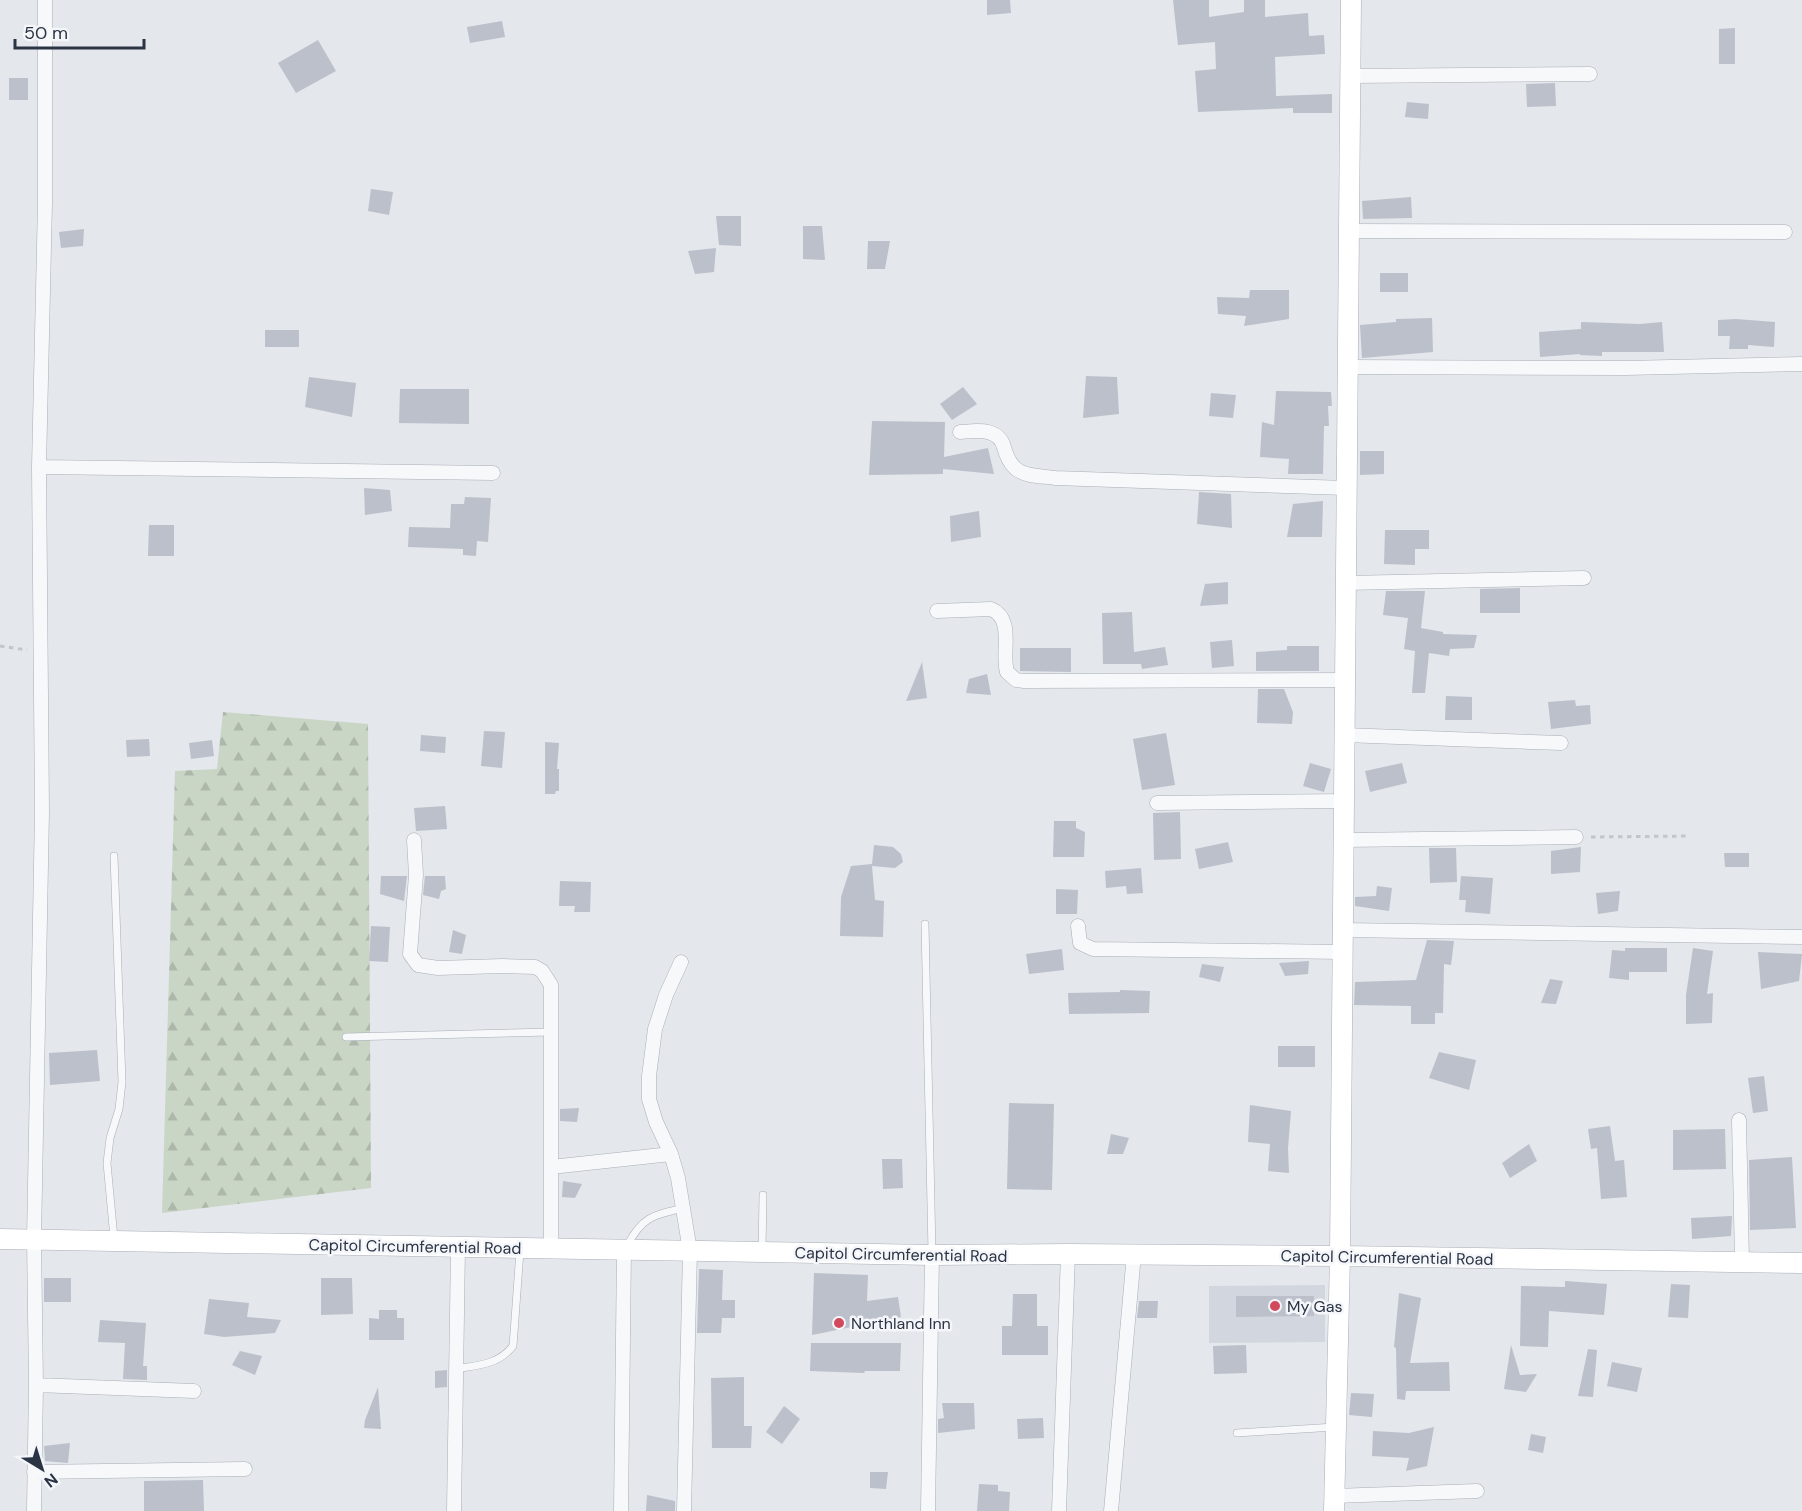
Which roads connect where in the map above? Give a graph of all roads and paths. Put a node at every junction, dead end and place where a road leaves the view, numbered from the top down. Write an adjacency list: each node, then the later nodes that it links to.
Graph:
1 (45, 0): 10 (street)
2 (1351, 0): 4 (main road)
3 (1590, 74): 4 (street)
4 (1350, 76): 5 (main road)
5 (1348, 231): 6 (street); 8 (main road)
6 (1785, 232)
7 (1802, 364): 8 (street)
8 (1347, 367): 12 (main road)
9 (960, 432): 12 (street)
10 (39, 467): 11 (street); 17 (street)
11 (493, 473)
12 (1346, 488): 14 (main road)
13 (1584, 578): 14 (street)
14 (1345, 583): 18 (main road)
15 (937, 611): 18 (street)
16 (0, 646): 17 (path)
17 (41, 652): 42 (street)
18 (1345, 680): 19 (main road)
19 (1344, 735): 20 (street); 21 (main road)
20 (1561, 743)
21 (1344, 801): 22 (street); 26 (main road)
22 (1157, 803)
23 (1689, 836): 24 (path)
24 (1576, 837): 26 (street)
25 (414, 840): 34 (street)
26 (1344, 840): 30 (main road)
27 (114, 856): 43 (lane)
28 (925, 924): 52 (lane)
29 (1078, 926): 32 (street)
30 (1343, 930): 31 (street); 32 (main road)
31 (1802, 937)
32 (1343, 952): 53 (main road)
33 (681, 962): 37 (street)
34 (551, 1032): 35 (lane); 38 (street)
35 (346, 1036)
36 (1739, 1120): 54 (street)
37 (670, 1154): 38 (street); 40 (street)
38 (552, 1167): 46 (street)
39 (763, 1195): 49 (lane)
40 (684, 1208): 47 (lane); 48 (street)
41 (0, 1239): 42 (main road, Capitol Circumferential Road)
42 (34, 1239): 43 (main road, Capitol Circumferential Road); 57 (street)
43 (114, 1240): 44 (main road, Capitol Circumferential Road)
44 (458, 1247): 45 (main road, Capitol Circumferential Road); 56 (street)
45 (520, 1248): 46 (main road, Capitol Circumferential Road); 56 (lane)
46 (551, 1249): 47 (main road, Capitol Circumferential Road)
47 (624, 1250): 48 (main road, Capitol Circumferential Road); 67 (street)
48 (690, 1251): 49 (main road, Capitol Circumferential Road); 68 (street)
49 (762, 1252): 52 (main road, Capitol Circumferential Road)
50 (1068, 1254): 51 (main road, Capitol Circumferential Road); 52 (main road, Capitol Circumferential Road); 70 (street)
51 (1134, 1254): 53 (main road, Capitol Circumferential Road); 71 (street)
52 (932, 1255): 69 (street)
53 (1340, 1256): 54 (main road, Capitol Circumferential Road); 59 (main road)
54 (1742, 1262): 55 (main road, Capitol Circumferential Road)
55 (1802, 1263)
56 (456, 1369): 66 (street)
57 (36, 1385): 58 (street); 62 (street)
58 (194, 1391)
59 (1335, 1427): 60 (lane); 64 (main road)
60 (1237, 1432)
61 (245, 1469): 62 (street)
62 (34, 1472): 65 (street)
63 (1477, 1491): 64 (street)
64 (1334, 1504)
65 (34, 1511)
66 (454, 1511)
67 (621, 1511)
68 (684, 1511)
69 (928, 1511)
70 (1059, 1511)
71 (1112, 1511)

